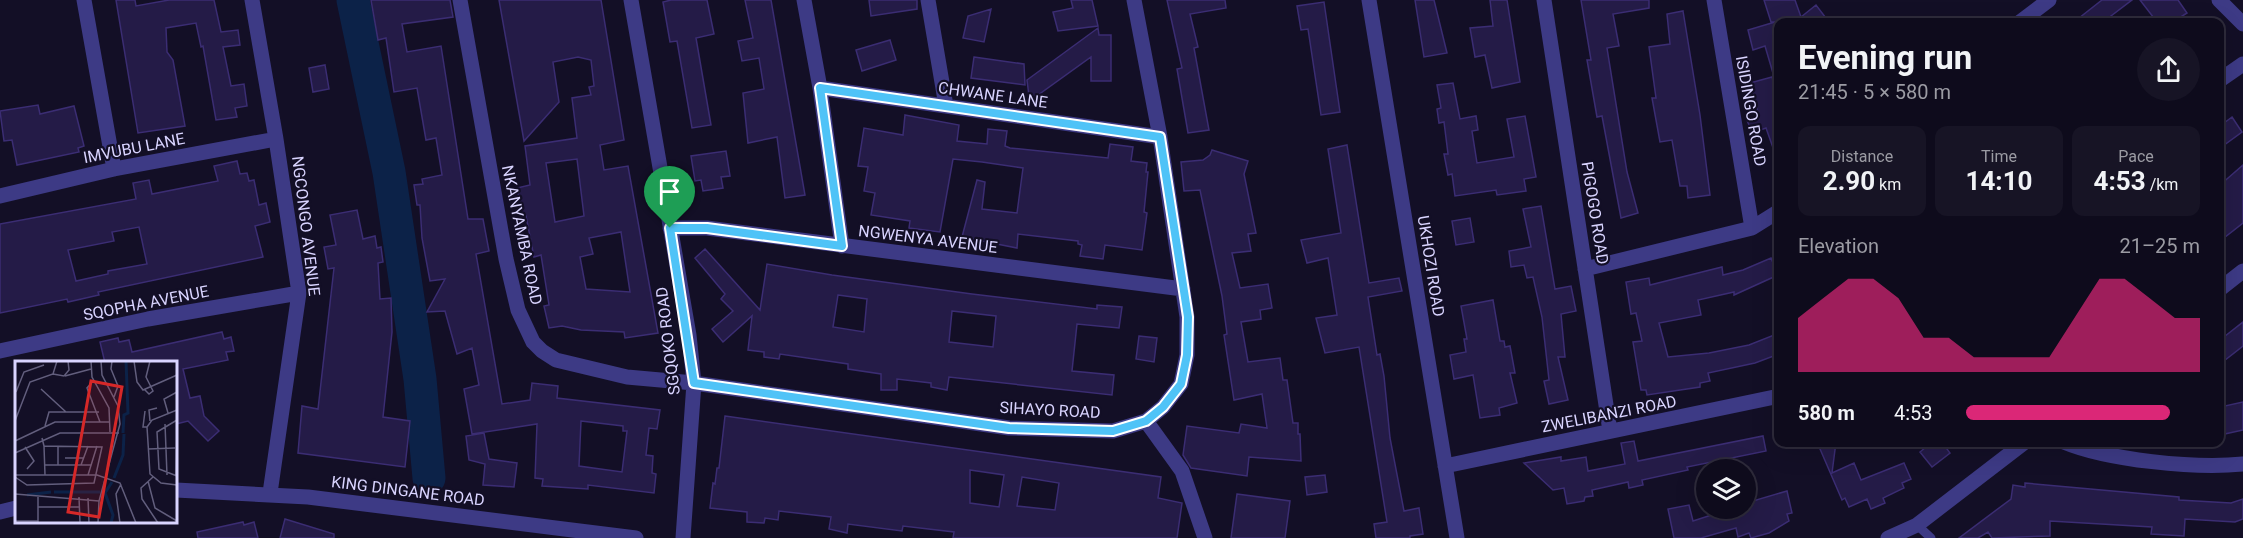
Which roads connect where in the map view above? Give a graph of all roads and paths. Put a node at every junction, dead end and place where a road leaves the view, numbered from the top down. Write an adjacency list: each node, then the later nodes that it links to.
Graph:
1 (84, 0): 21 (street)
2 (252, 0): 20 (street, NGCONGO AVENUE)
3 (460, 0): 33 (street, NKANYAMBA ROAD)
4 (631, 0): 24 (street, SGQOKO ROAD)
5 (804, 0): 17 (street)
6 (928, 0): 18 (street)
7 (1134, 0): 19 (street, SIHAYO ROAD)
8 (1370, 0): 40 (street, UKHOZI ROAD)
9 (1544, 0): 27 (street, PIGOGO ROAD)
10 (1714, 0): 25 (street, ISIDINGO ROAD)
11 (2049, 0): 13 (street)
12 (2219, 0): 14 (street)
13 (2025, 18)
14 (2243, 24)
15 (2243, 64): 16 (street)
16 (2224, 77)
17 (820, 88): 18 (street, CHWANE LANE); 26 (street)
18 (946, 106): 19 (street, CHWANE LANE)
19 (1160, 137): 30 (street, SIHAYO ROAD)
20 (276, 139): 21 (street, IMVUBU LANE); 31 (street, NGCONGO AVENUE)
21 (114, 170): 22 (street, IMVUBU LANE)
22 (0, 196)
23 (1774, 214): 25 (street)
24 (670, 228): 26 (street, NGWENYA AVENUE); 33 (street, SGQOKO ROAD)
25 (1752, 228): 27 (street)
26 (842, 246): 30 (street, NGWENYA AVENUE)
27 (1585, 269): 36 (street, PIGOGO ROAD)
28 (2243, 272): 29 (street)
29 (2224, 287)
30 (1183, 289): 35 (street, SIHAYO ROAD)
31 (299, 293): 32 (street, SQOPHA AVENUE); 42 (street, NGCONGO AVENUE)
32 (0, 351)
33 (694, 383): 35 (street, SIHAYO ROAD); 47 (street, SGQOKO ROAD)
34 (1774, 397): 36 (street, ZWELIBANZI ROAD)
35 (1146, 421): 48 (street)
36 (1610, 431): 40 (street, ZWELIBANZI ROAD)
37 (2018, 447): 45 (street)
38 (2078, 447): 39 (street)
39 (2243, 464)
40 (1445, 466): 49 (street, UKHOZI ROAD)
41 (177, 490): 42 (street, KING DINGANE ROAD)
42 (270, 493): 46 (street, KING DINGANE ROAD)
43 (15, 508): 44 (street)
44 (0, 512)
45 (1917, 525): 50 (street); 51 (lane)
46 (636, 538)
47 (683, 538)
48 (1205, 538)
49 (1457, 538)
50 (1888, 538)
51 (1931, 538)

